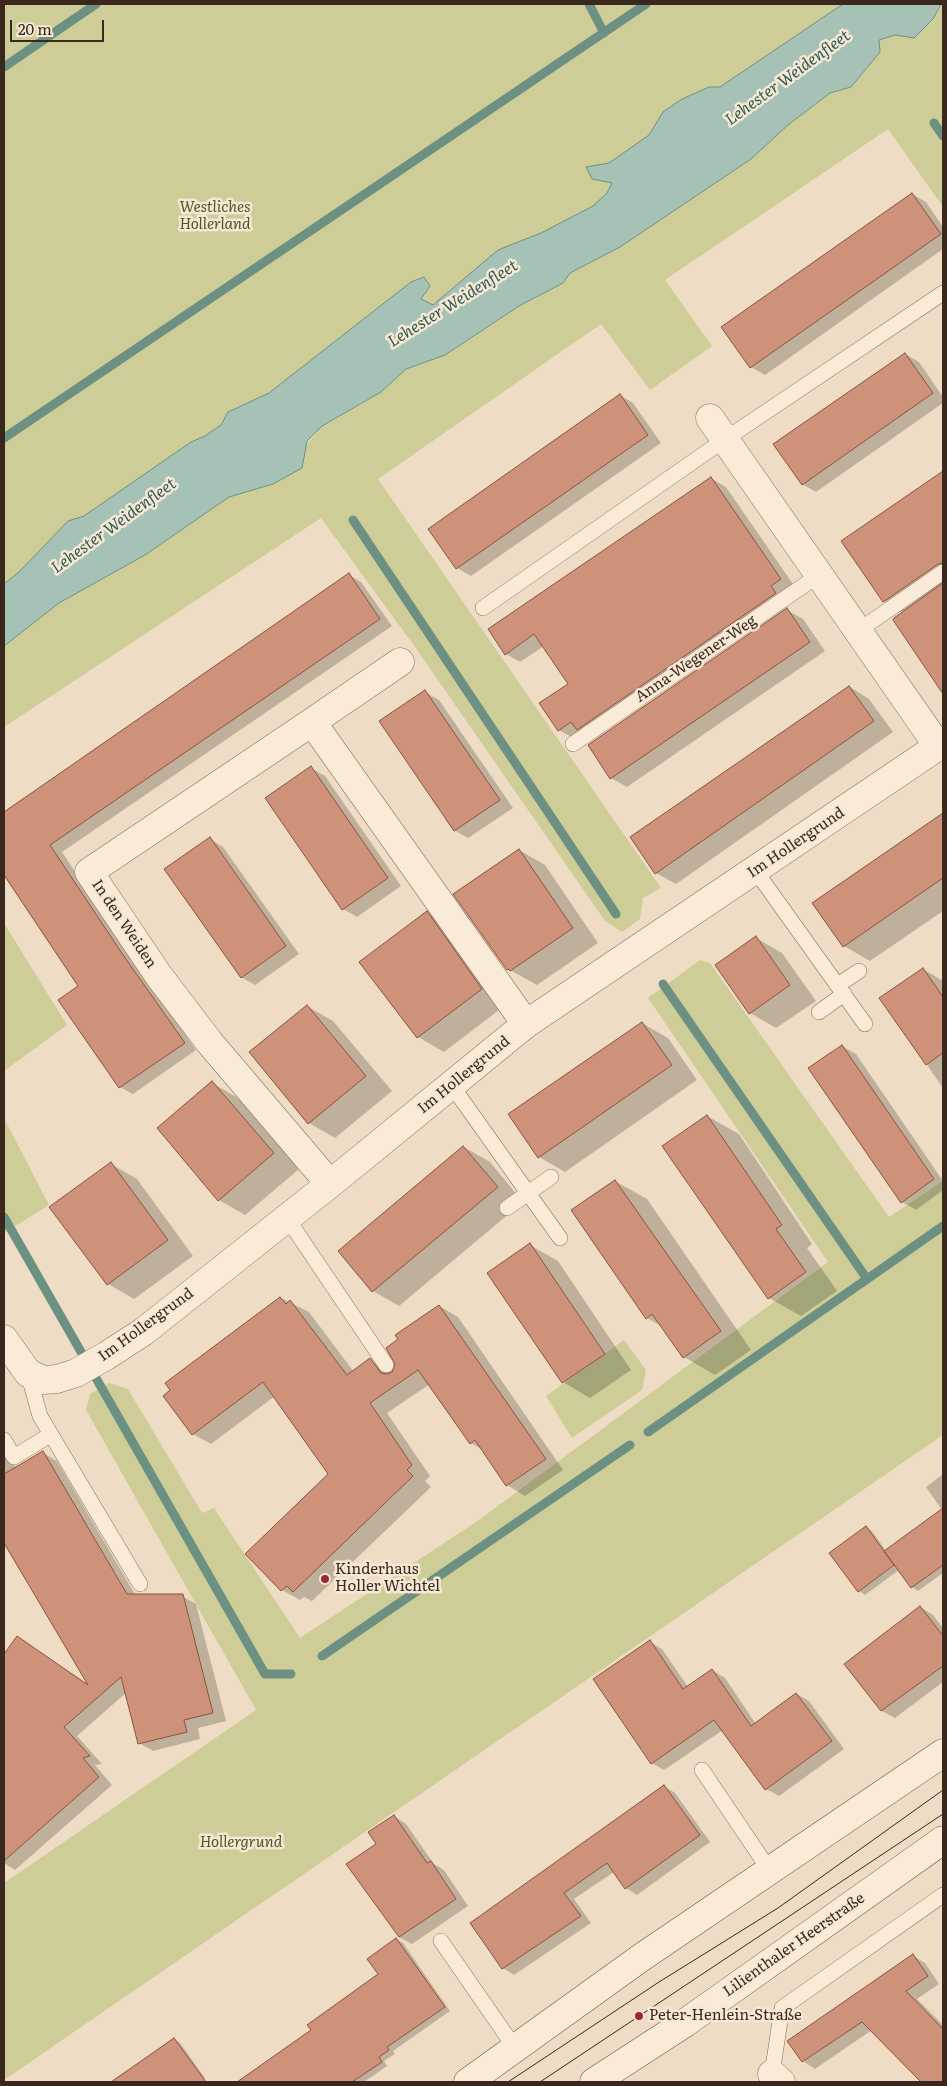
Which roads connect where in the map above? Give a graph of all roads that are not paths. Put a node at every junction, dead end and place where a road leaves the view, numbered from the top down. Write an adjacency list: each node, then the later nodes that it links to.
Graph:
1 (943, 292): 2 (lane)
2 (717, 429): 4 (street); 5 (lane)
3 (943, 572): 6 (lane)
4 (819, 575): 6 (street); 9 (lane, Anna-Wegener-Weg)
5 (483, 608)
6 (858, 631): 10 (street)
7 (400, 662): 8 (street, In den Weiden)
8 (312, 722): 15 (street); 19 (street, In den Weiden)
9 (573, 744)
10 (941, 748): 11 (street, Im Hollergrund)
11 (755, 870): 13 (lane); 15 (street, Im Hollergrund)
12 (859, 971): 13 (lane)
13 (841, 990): 14 (lane); 16 (lane)
14 (819, 1012)
15 (526, 1024): 17 (street, Im Hollergrund)
16 (865, 1024)
17 (452, 1086): 19 (street, Im Hollergrund); 20 (lane)
18 (551, 1177): 20 (lane)
19 (330, 1184): 22 (street, Im Hollergrund)
20 (528, 1193): 21 (lane); 23 (lane)
21 (507, 1208)
22 (287, 1218): 25 (lane); 26 (street, Im Hollergrund)
23 (560, 1238)
24 (4, 1339): 26 (street)
25 (386, 1365)
26 (28, 1373): 27 (lane)
27 (50, 1435): 28 (lane); 29 (lane)
28 (4, 1440)
29 (140, 1584)
30 (943, 1753): 33 (street)
31 (702, 1770): 33 (lane)
32 (943, 1840): 39 (street, Lilienthaler Heerstraße)
33 (770, 1871): 36 (street)
34 (943, 1895): 37 (lane)
35 (441, 1941): 36 (lane)
36 (515, 2048): 38 (street)
37 (777, 2078)
38 (468, 2082)
39 (594, 2082)

